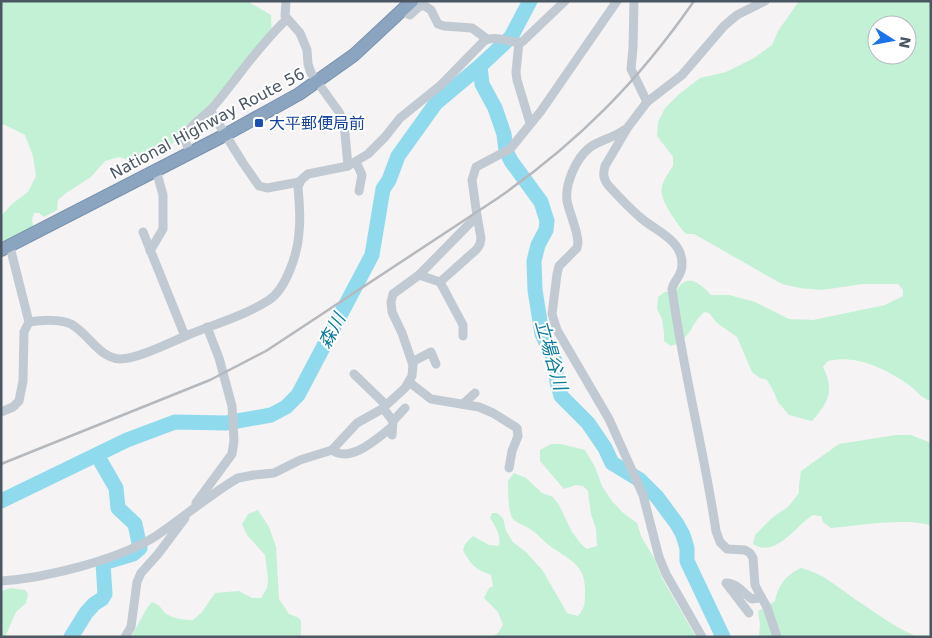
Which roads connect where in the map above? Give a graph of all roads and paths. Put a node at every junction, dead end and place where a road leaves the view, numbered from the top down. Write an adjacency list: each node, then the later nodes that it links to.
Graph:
1 (286, 1): 7 (street)
2 (565, 1): 9 (street)
3 (617, 1): 13 (street)
4 (634, 1): 11 (street)
5 (765, 1): 11 (street)
6 (406, 5): 8 (street); 10 (highway, National Highway Route 56)
7 (286, 19): 10 (street); 12 (street)
8 (487, 39): 9 (street); 17 (street)
9 (520, 42): 13 (street)
10 (317, 82): 15 (highway, National Highway Route 56); 17 (street)
11 (647, 102): 14 (street)
12 (210, 110): 15 (street); 16 (street)
13 (530, 123): 21 (street)
14 (628, 127): 45 (street); 48 (street)
15 (226, 134): 16 (highway, National Highway Route 56); 19 (street)
16 (191, 152): 18 (highway, National Highway Route 56)
17 (352, 164): 19 (street); 20 (street)
18 (156, 170): 23 (highway, National Highway Route 56); 24 (street)
19 (300, 182): 28 (street)
20 (358, 191)
21 (478, 216): 25 (street); 26 (street)
22 (143, 232): 24 (street)
23 (6, 248): 27 (street)
24 (150, 251): 29 (street)
25 (419, 275): 26 (street); 31 (street)
26 (440, 282): 30 (street)
27 (29, 322): 29 (street); 39 (street)
28 (208, 327): 29 (street); 43 (street)
29 (185, 336)
30 (463, 336)
31 (412, 362): 32 (street); 34 (street)
32 (436, 364)
33 (354, 374): 37 (street)
34 (409, 382): 36 (street); 37 (street)
35 (475, 392): 36 (street)
36 (463, 404): 42 (street)
37 (384, 407): 40 (street); 41 (street)
38 (405, 408): 40 (street)
39 (1, 412)
40 (392, 428): 41 (street)
41 (332, 450): 43 (street)
42 (508, 468)
43 (192, 509): 44 (street); 47 (street)
44 (1, 581)
45 (760, 595): 46 (street); 49 (street)
46 (749, 613)
47 (125, 637)
48 (702, 637)
49 (777, 637)

